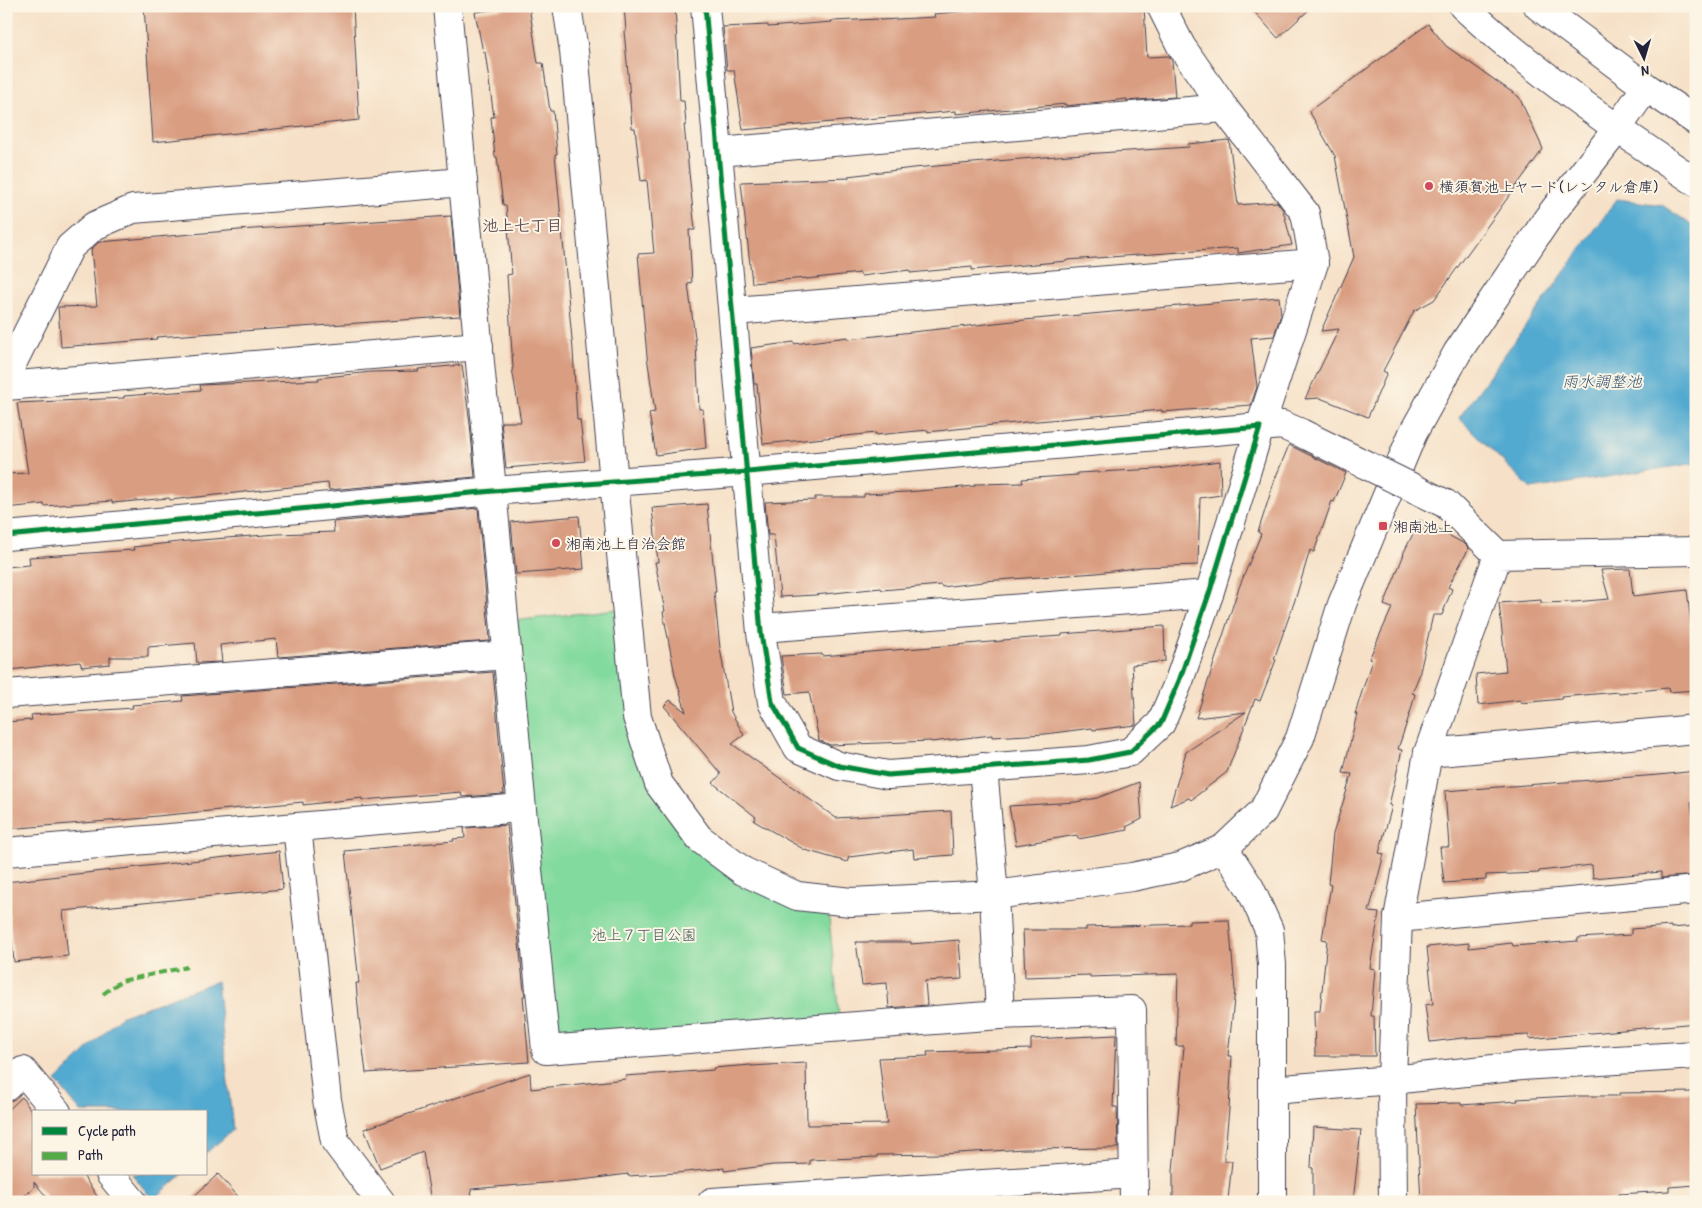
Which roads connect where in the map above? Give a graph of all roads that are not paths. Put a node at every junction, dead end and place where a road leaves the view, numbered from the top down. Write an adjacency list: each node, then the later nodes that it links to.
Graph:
1 (447, 6): 12 (street)
2 (567, 6): 21 (street)
3 (705, 6): 11 (street)
4 (1161, 6): 8 (street)
5 (1463, 6): 10 (street)
6 (1538, 6): 7 (street)
7 (1646, 87): 9 (street); 10 (street)
8 (1224, 108): 11 (street); 14 (street)
9 (1696, 121)
10 (1617, 128): 13 (street); 35 (street)
11 (719, 152): 15 (street)
12 (463, 182): 16 (street); 17 (street)
13 (1696, 182)
14 (1314, 262): 15 (street); 19 (street)
15 (734, 311): 20 (street)
16 (479, 346): 18 (street); 22 (street)
17 (6, 376)
18 (6, 386)
19 (1260, 427): 20 (street); 25 (street, bridge); 26 (street)
20 (748, 472): 21 (street); 27 (street)
21 (614, 482): 22 (street); 38 (street)
22 (493, 491): 23 (street); 28 (street)
23 (6, 536)
24 (1696, 551): 25 (street)
25 (1498, 556): 31 (street)
26 (1209, 594): 27 (street); 32 (street)
27 (761, 628): 32 (street)
28 (507, 655): 29 (street); 33 (street)
29 (6, 694)
30 (1696, 729): 31 (street)
31 (1428, 753): 39 (street)
32 (983, 766): 38 (street)
33 (520, 808): 34 (street); 40 (street)
34 (296, 827): 36 (street); 49 (street)
35 (1224, 848): 38 (street); 44 (street)
36 (6, 852)
37 (1696, 890): 39 (street)
38 (994, 895): 40 (street)
39 (1398, 918): 42 (street)
40 (1000, 1014): 46 (street)
41 (1696, 1054): 42 (street)
42 (1392, 1080): 44 (street); 53 (street)
43 (6, 1087): 45 (street)
44 (1272, 1090): 52 (street)
45 (55, 1110)
46 (1134, 1174): 50 (street); 51 (street)
47 (112, 1176): 48 (street)
48 (133, 1202)
49 (382, 1202)
50 (712, 1202)
51 (1134, 1202)
52 (1272, 1202)
53 (1393, 1202)

